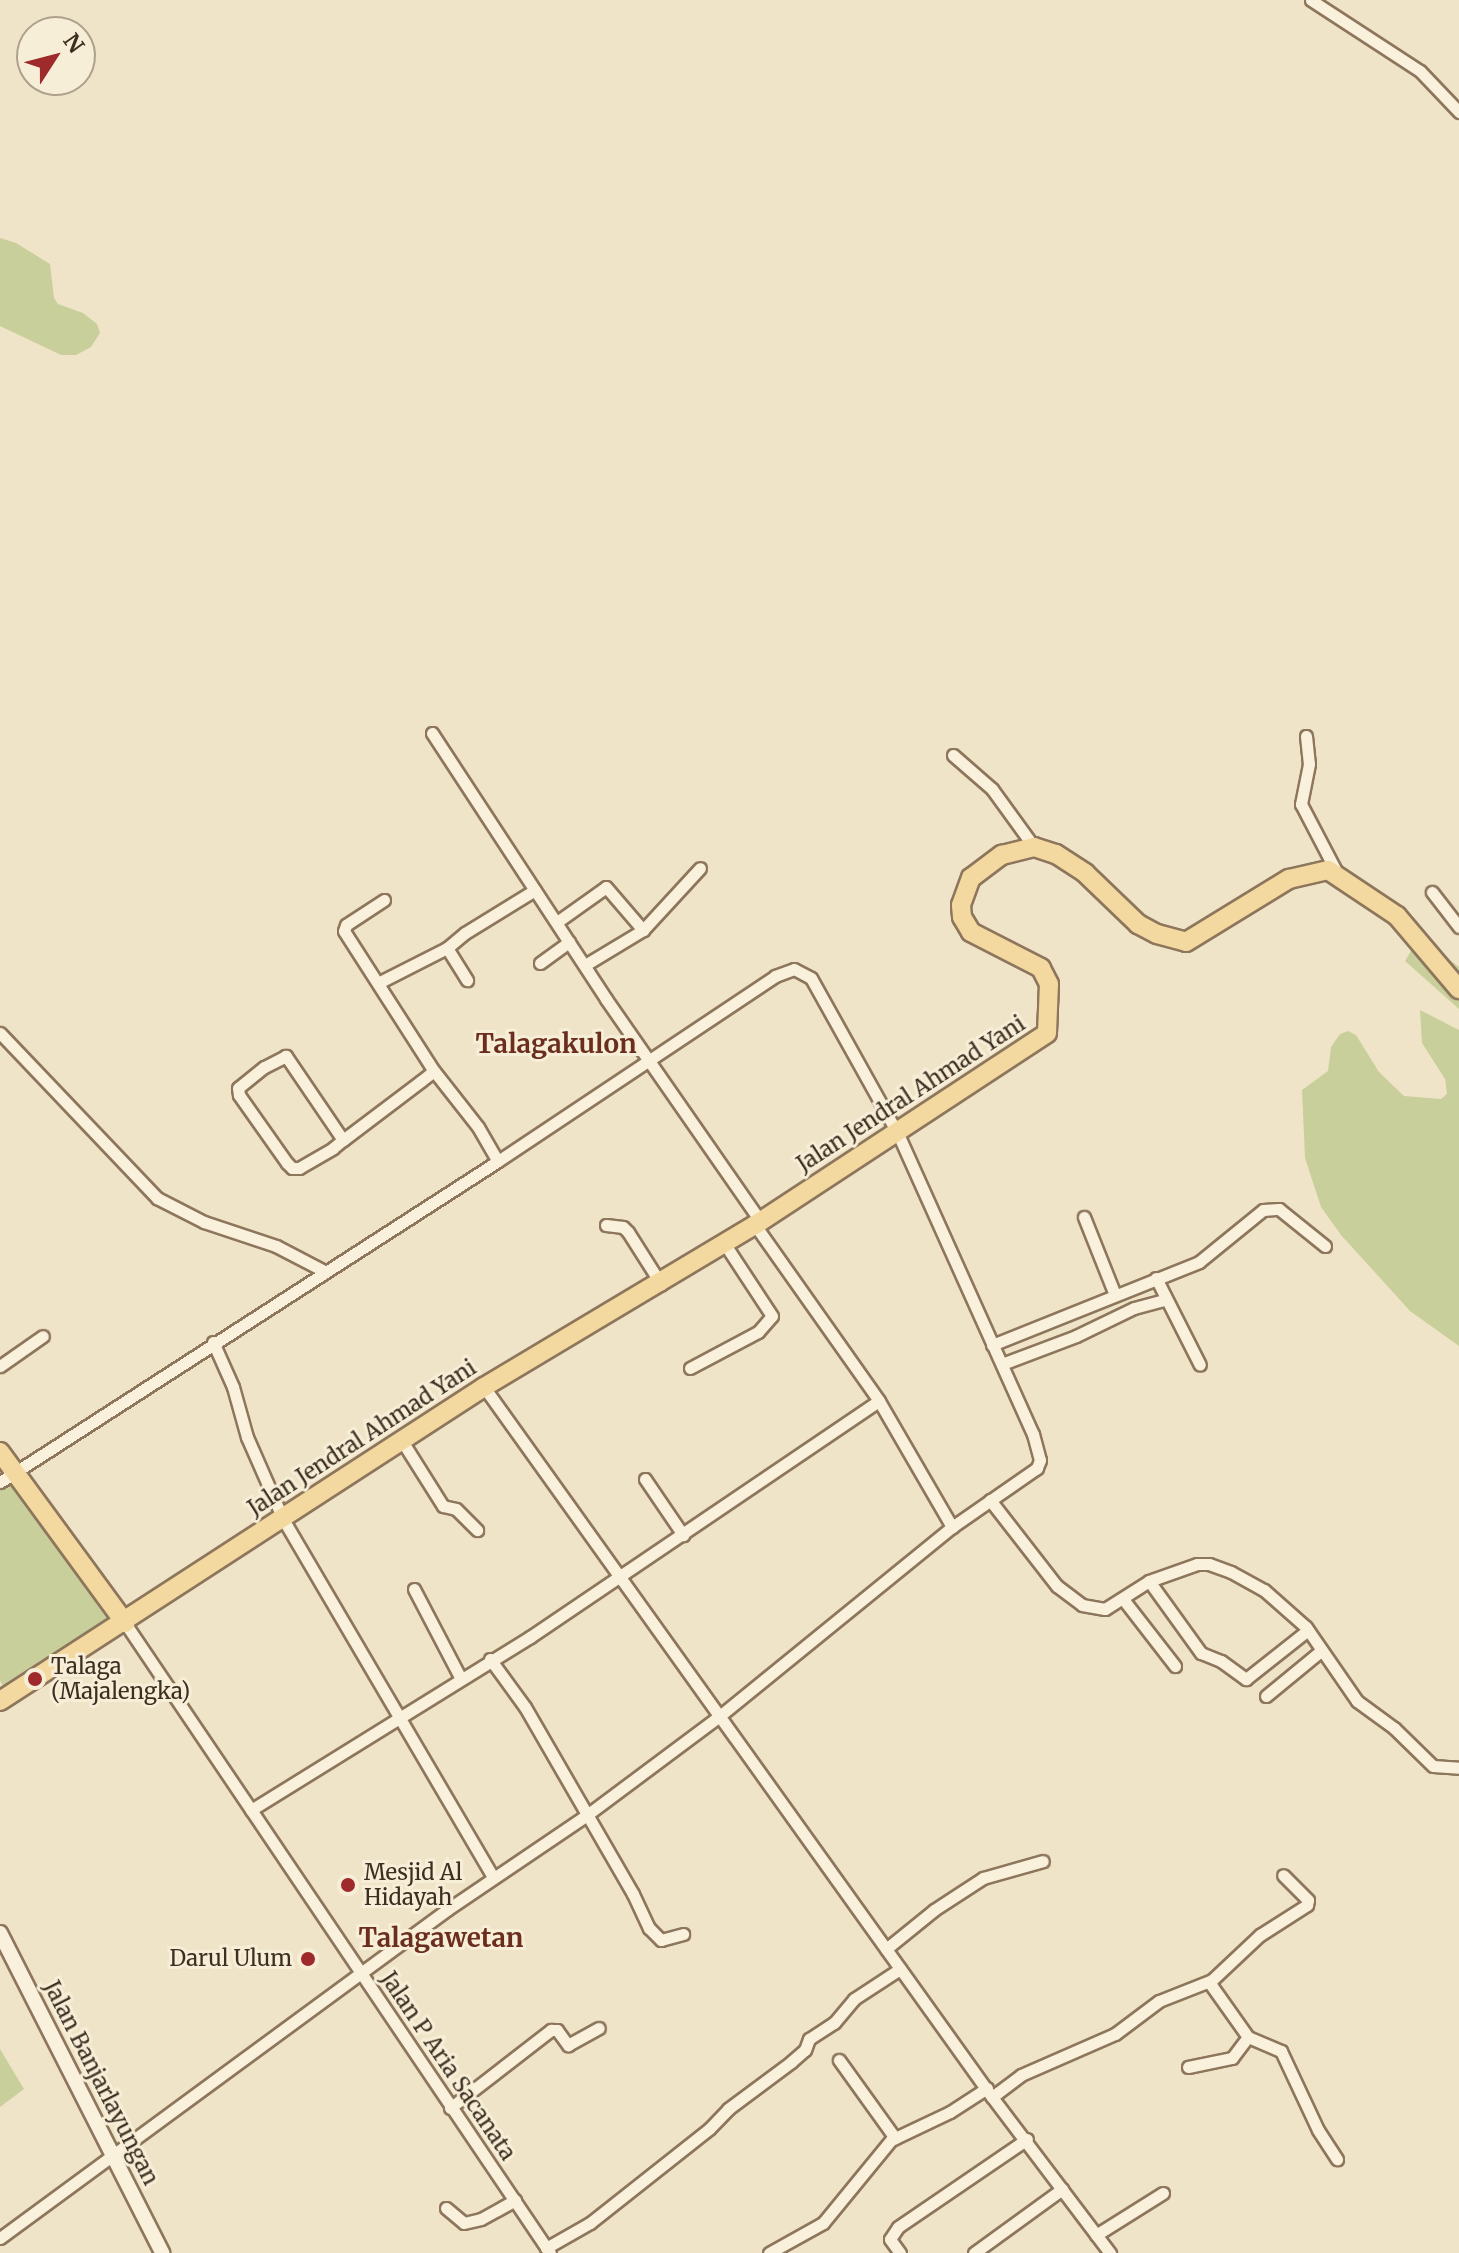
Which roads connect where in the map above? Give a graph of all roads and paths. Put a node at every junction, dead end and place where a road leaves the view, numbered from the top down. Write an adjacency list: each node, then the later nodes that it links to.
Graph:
1 (1311, 0): 2 (street)
2 (1459, 112)
3 (432, 733): 9 (street)
4 (1306, 736): 8 (street)
5 (953, 755): 6 (street)
6 (1034, 847): 8 (main road); 25 (main road, Jalan Jendral Ahmad Yani)
7 (700, 868): 14 (street)
8 (1339, 875): 21 (main road)
9 (535, 890): 12 (street); 16 (street)
10 (1432, 892): 13 (street)
11 (384, 900): 20 (street)
12 (557, 922): 14 (street); 15 (street)
13 (1459, 927)
14 (643, 930): 18 (street)
15 (569, 942): 17 (street); 18 (street)
16 (447, 948): 19 (street); 20 (street)
17 (540, 963)
18 (585, 965): 23 (street)
19 (467, 980)
20 (378, 983): 24 (street)
21 (1459, 989)
22 (0, 1033): 33 (street)
23 (649, 1059): 25 (street); 27 (street); 29 (street)
24 (434, 1071): 26 (street); 27 (street)
25 (898, 1134): 29 (main road, Jalan Jendral Ahmad Yani); 40 (street)
26 (343, 1140): 26 (street)
27 (498, 1161): 33 (street)
28 (1084, 1217): 36 (street)
29 (758, 1224): 31 (main road, Jalan Jendral Ahmad Yani); 46 (street)
30 (606, 1225): 35 (street)
31 (724, 1243): 35 (main road, Jalan Jendral Ahmad Yani); 44 (street)
32 (1325, 1246): 34 (street)
33 (324, 1271): 39 (street)
34 (1156, 1278): 36 (street); 37 (street)
35 (661, 1284): 45 (main road, Jalan Jendral Ahmad Yani)
36 (1115, 1295): 40 (street)
37 (1164, 1300): 41 (street); 42 (street)
38 (43, 1336): 43 (street)
39 (213, 1342): 49 (street); 52 (street)
40 (992, 1345): 41 (street)
41 (1002, 1364): 51 (street)
42 (1200, 1365)
43 (0, 1366)
44 (690, 1368)
45 (484, 1387): 47 (main road, Jalan Jendral Ahmad Yani); 56 (street)
46 (879, 1401): 53 (street); 55 (street)
47 (402, 1441): 52 (main road, Jalan Jendral Ahmad Yani); 54 (street)
48 (0, 1452): 49 (main road)
49 (7, 1478): 60 (main road)
50 (645, 1479): 55 (street)
51 (990, 1500): 53 (street); 59 (street)
52 (283, 1519): 60 (main road, Jalan Jendral Ahmad Yani); 68 (street)
53 (952, 1527): 69 (street)
54 (477, 1530)
55 (683, 1535): 56 (street)
56 (621, 1575): 63 (street); 69 (street)
57 (1149, 1581): 59 (street); 61 (street); 61 (street)
58 (414, 1589): 65 (street)
59 (1123, 1599): 64 (street)
60 (125, 1623): 67 (main road, Jalan Jendral Ahmad Yani); 71 (street, Jalan P Aria Sacanata)
61 (1308, 1630): 62 (street)
62 (1322, 1650): 66 (street); 70 (street)
63 (490, 1659): 65 (street); 72 (street)
64 (1175, 1666)
65 (460, 1677): 68 (street)
66 (1266, 1696)
67 (0, 1701)
68 (400, 1715): 71 (street); 75 (street)
69 (721, 1715): 72 (street); 78 (street)
70 (1459, 1768)
71 (251, 1810): 80 (street, Jalan P Aria Sacanata)
72 (587, 1815): 75 (street); 77 (street)
73 (1043, 1861): 78 (street)
74 (1283, 1875): 81 (street)
75 (493, 1877): 80 (street)
76 (0, 1933): 90 (street, Jalan Banjarlayungan)
77 (683, 1934)
78 (886, 1949): 79 (street)
79 (900, 1969): 86 (street); 98 (street)
80 (362, 1975): 87 (street, Jalan P Aria Sacanata); 90 (street)
81 (1209, 1982): 83 (street); 86 (street)
82 (599, 2028): 87 (street)
83 (1248, 2037): 85 (street); 91 (street)
84 (839, 2060): 88 (street)
85 (1188, 2067)
86 (990, 2093): 88 (street); 89 (street)
87 (450, 2108): 94 (street, Jalan P Aria Sacanata)
88 (895, 2138): 99 (street)
89 (1027, 2139): 92 (street); 101 (street)
90 (114, 2157): 97 (street); 100 (street, Jalan Banjarlayungan)
91 (1337, 2159)
92 (1062, 2189): 96 (street); 102 (street)
93 (1163, 2193): 96 (street)
94 (515, 2200): 95 (street); 98 (street, Jalan P Aria Sacanata)
95 (446, 2208)
96 (1096, 2235): 103 (street)
97 (0, 2238)
98 (548, 2250)
99 (771, 2252)
100 (162, 2253)
101 (900, 2253)
102 (974, 2253)
103 (1110, 2253)

